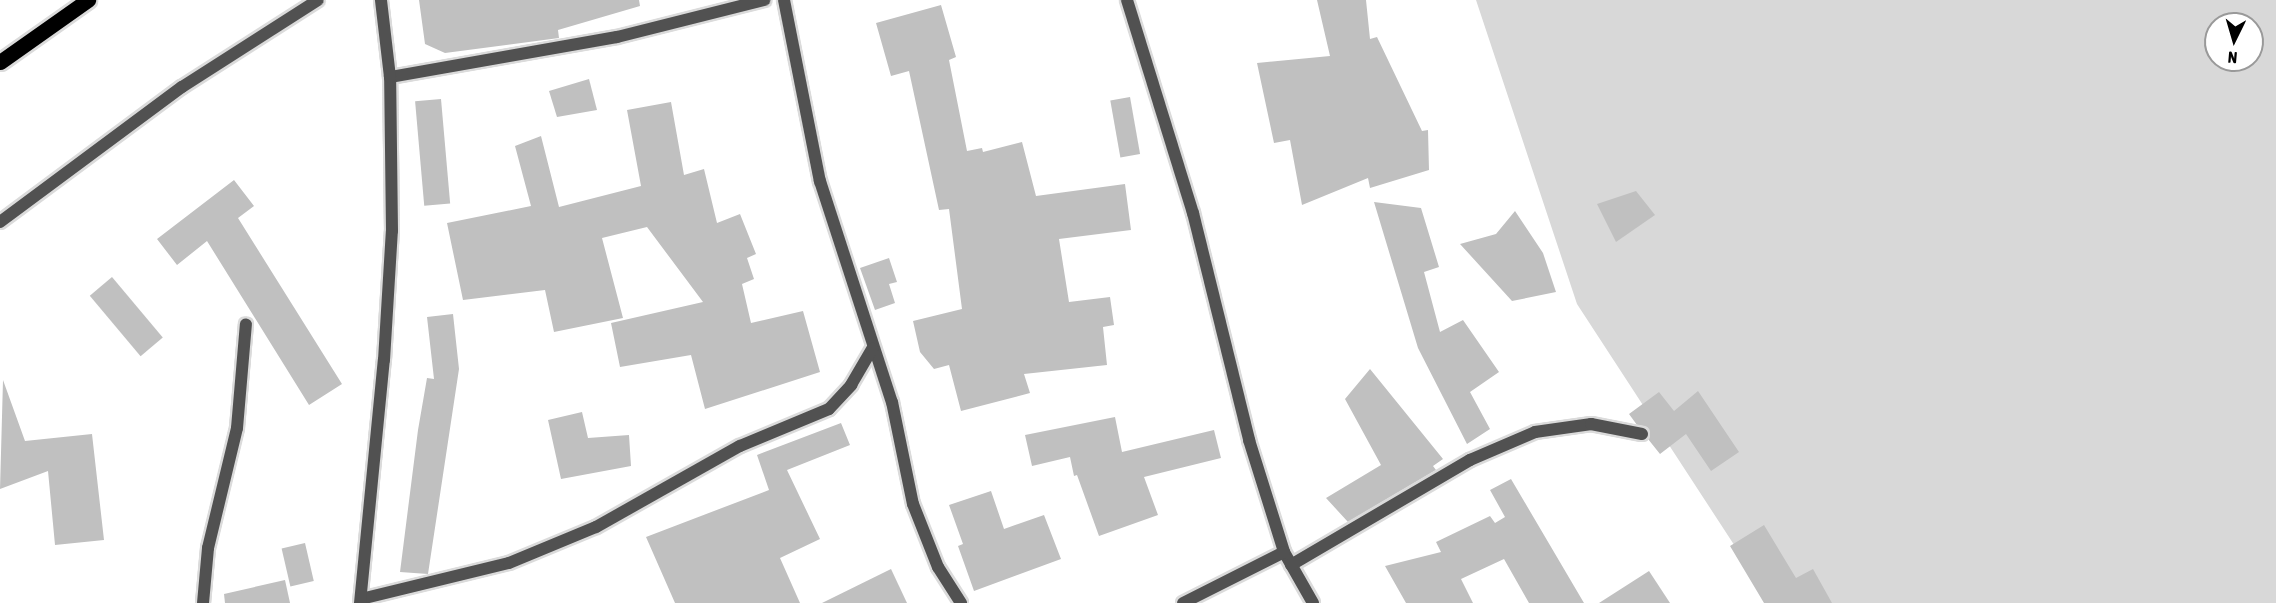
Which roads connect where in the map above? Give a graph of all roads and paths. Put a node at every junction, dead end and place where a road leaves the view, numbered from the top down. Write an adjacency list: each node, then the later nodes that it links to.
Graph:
1 (88, 0): 7 (main road)
2 (318, 0): 9 (street)
3 (381, 0): 8 (street)
4 (764, 0): 8 (street)
5 (784, 0): 11 (street)
6 (1127, 0): 13 (street)
7 (0, 62)
8 (390, 77): 15 (street)
9 (0, 222)
10 (246, 324): 16 (street)
11 (872, 349): 15 (street); 17 (street)
12 (1642, 434): 14 (street)
13 (1284, 552): 14 (street); 18 (street)
14 (1291, 564): 19 (street)
15 (360, 601)
16 (202, 603)
17 (961, 603)
18 (1183, 603)
19 (1313, 603)

